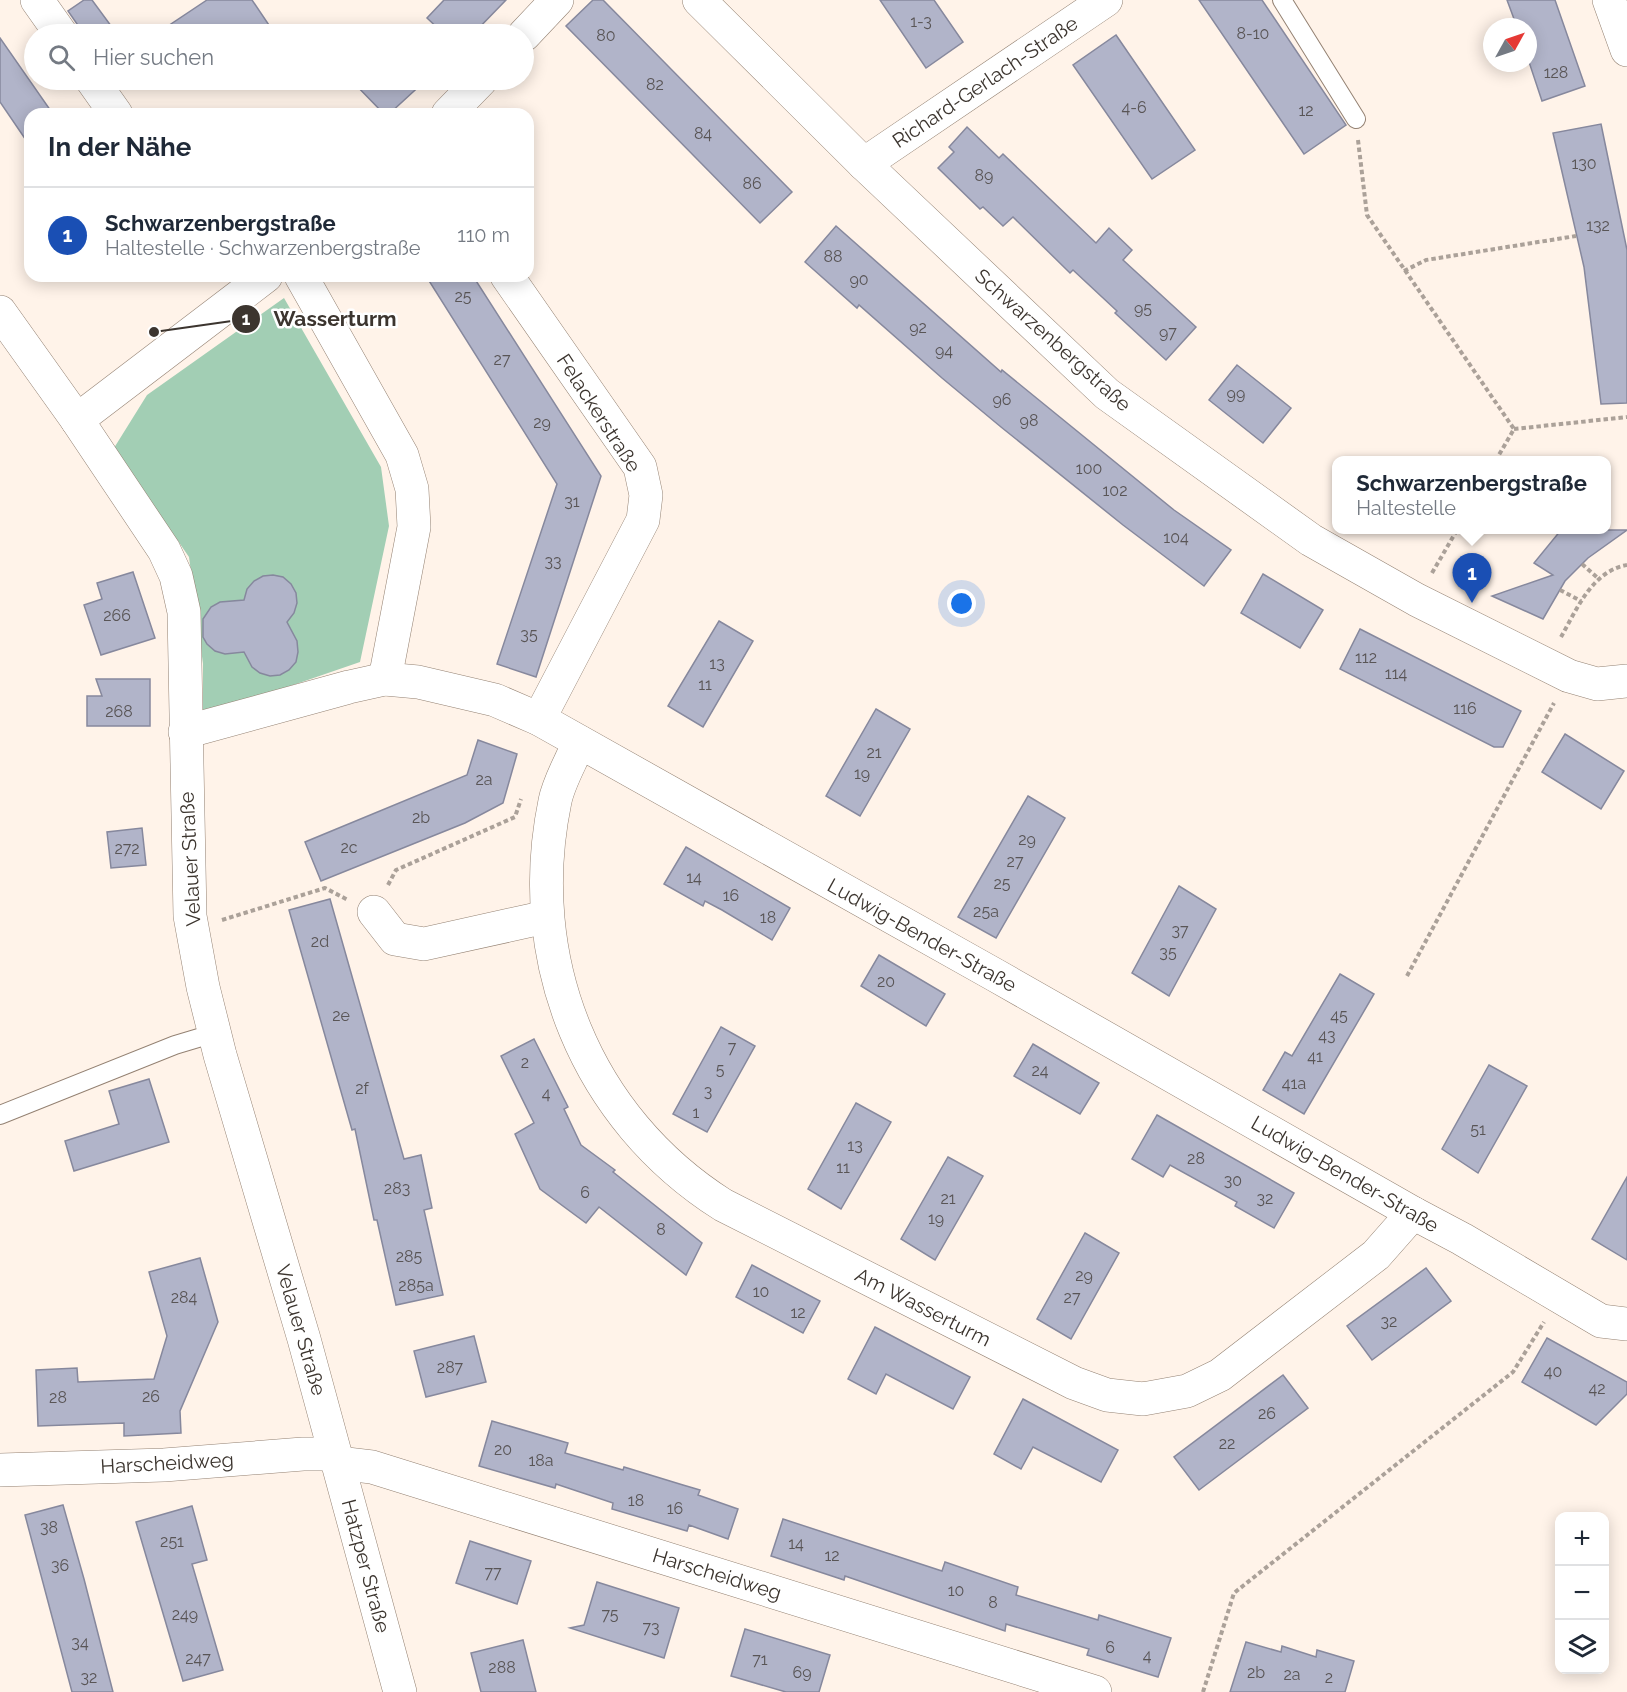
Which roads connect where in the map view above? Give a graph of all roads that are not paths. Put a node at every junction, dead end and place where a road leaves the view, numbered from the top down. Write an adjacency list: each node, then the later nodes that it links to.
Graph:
1 (37, 0): 7 (street)
2 (557, 0): 8 (street)
3 (699, 0): 15 (street, Schwarzenbergstraße)
4 (1106, 0): 15 (street, Richard-Gerlach-Straße)
5 (1282, 0): 14 (lane)
6 (1609, 0): 9 (street)
7 (54, 24)
8 (534, 24)
9 (1627, 50)
10 (99, 90): 12 (street)
11 (471, 90): 13 (street)
12 (112, 108)
13 (454, 108)
14 (1356, 118)
15 (864, 164): 22 (street, Schwarzenbergstraße)
16 (247, 282): 20 (street)
17 (304, 282): 21 (street)
18 (511, 282): 23 (street, Felackerstraße)
19 (0, 312): 20 (street, Velauer Straße)
20 (77, 420): 24 (street, Velauer Straße)
21 (385, 679): 23 (street, Ludwig-Bender-Straße); 24 (street, Ludwig-Bender-Straße)
22 (1627, 681)
23 (539, 719): 25 (street, Ludwig-Bender-Straße)
24 (185, 732): 28 (street, Velauer Straße)
25 (579, 742): 27 (street, Am Wasserturm); 30 (street, Ludwig-Bender-Straße)
26 (374, 912): 27 (street)
27 (546, 916): 30 (street, Am Wasserturm)
28 (215, 1033): 29 (lane); 32 (street, Velauer Straße)
29 (0, 1115)
30 (1413, 1213): 31 (street, Ludwig-Bender-Straße)
31 (1627, 1324)
32 (335, 1452): 33 (street, Harscheidweg); 34 (street, Hatzper Straße); 35 (street, Harscheidweg)
33 (0, 1470)
34 (400, 1692)
35 (1095, 1692)

